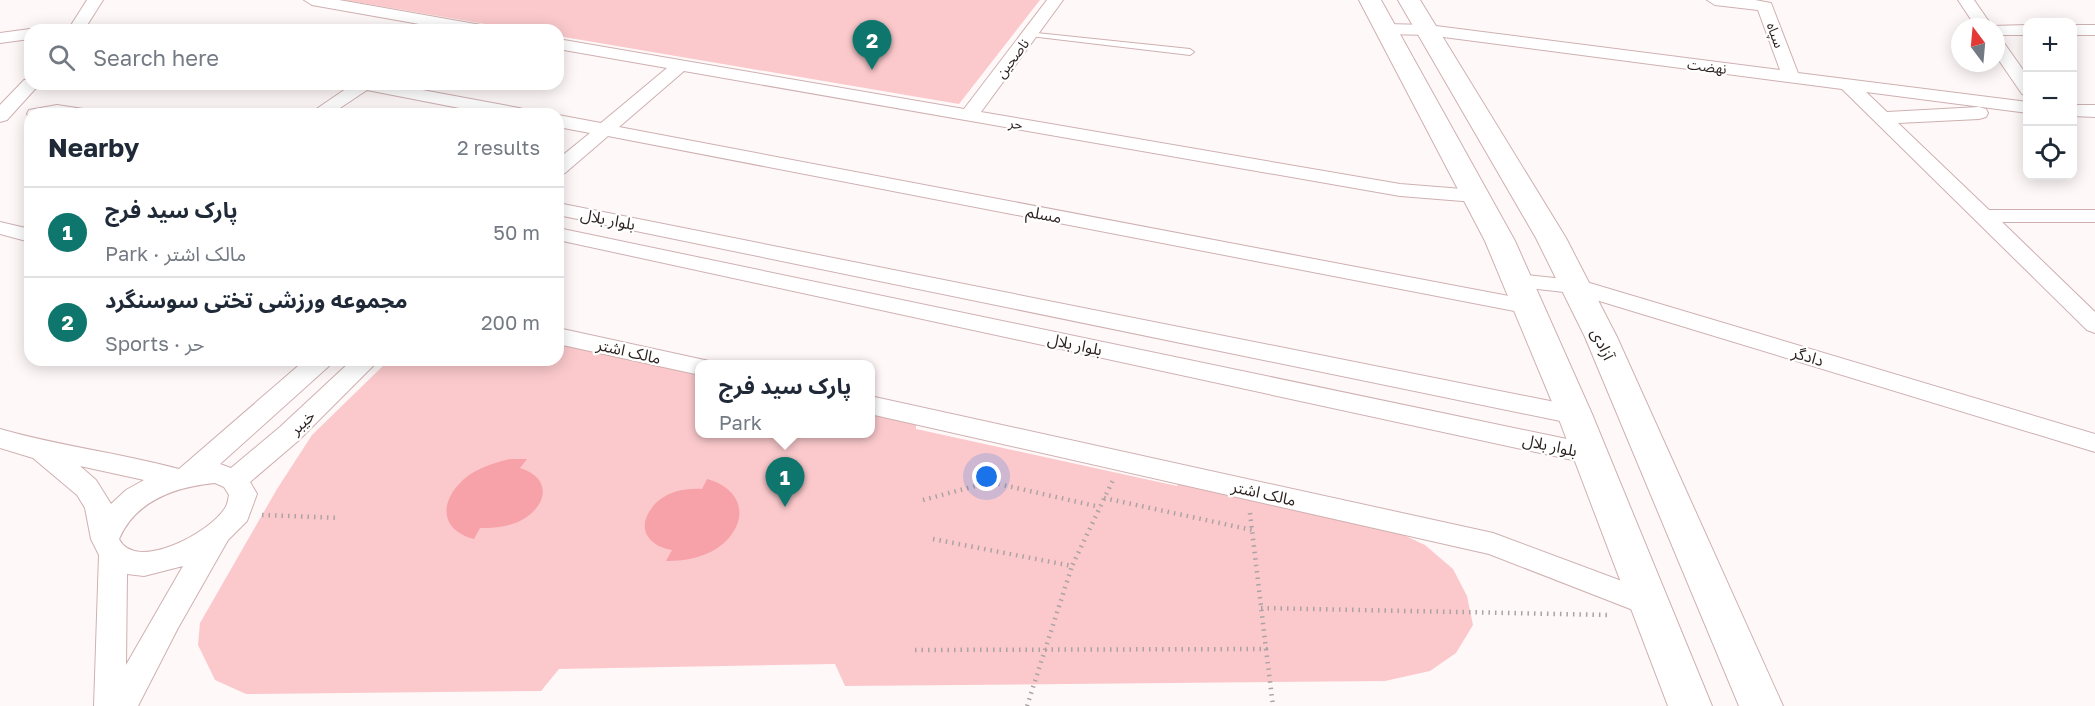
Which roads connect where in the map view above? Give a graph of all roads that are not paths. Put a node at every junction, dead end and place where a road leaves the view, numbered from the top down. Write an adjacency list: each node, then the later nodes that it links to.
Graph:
1 (95, 0): 10 (street)
2 (312, 0): 11 (street)
3 (1055, 0): 18 (street, ناصحین)
4 (1370, 0): 12 (main road)
5 (1409, 0): 13 (main road, آزادی)
6 (1716, 0): 8 (street, سپاه)
7 (1966, 0): 9 (street)
8 (1764, 3): 25 (street, سپاه)
9 (1978, 18)
10 (79, 24)
11 (432, 24)
12 (1386, 29): 13 (street, نهضت); 45 (main road)
13 (1428, 30): 25 (street, نهضت); 52 (main road, آزادی)
14 (2005, 30): 15 (street)
15 (2023, 30)
16 (2077, 30): 17 (street)
17 (2095, 30)
18 (1030, 34): 22 (lane); 37 (street, ناصحین)
19 (24, 35): 20 (street)
20 (0, 38)
21 (564, 45): 24 (street, حر)
22 (1190, 52)
23 (2005, 57): 26 (street)
24 (681, 65): 37 (street, حر); 43 (street)
25 (1791, 77): 27 (street, نهضت)
26 (2023, 83)
27 (1848, 85): 33 (street, نهضت); 40 (street)
28 (25, 90): 39 (street)
29 (355, 90): 31 (street)
30 (395, 90): 32 (street)
31 (327, 108)
32 (488, 108)
33 (2023, 109)
34 (2023, 110): 40 (street)
35 (2077, 110): 36 (street)
36 (2095, 111)
37 (969, 115): 45 (street, حر)
38 (24, 116): 39 (street)
39 (0, 118): 41 (street)
40 (1882, 118): 47 (street)
41 (24, 122)
42 (564, 123): 43 (street, مسلم)
43 (604, 130): 44 (street); 53 (street, مسلم)
44 (564, 164)
45 (1475, 196): 53 (main road)
46 (564, 210): 60 (street, بلوار بلال)
47 (1983, 216): 48 (street); 54 (street)
48 (2095, 216)
49 (0, 228): 50 (street)
50 (24, 235)
51 (564, 235): 64 (street, بلوار بلال)
52 (1575, 286): 53 (street, دادگر); 62 (street, دادگر); 73 (main road, آزادی)
53 (1524, 294): 60 (main road)
54 (2095, 325)
55 (564, 337): 58 (street, مالک اشتر)
56 (313, 366): 65 (street)
57 (361, 366): 66 (street, خیبر)
58 (695, 366)
59 (875, 406): 69 (street, مالک اشتر)
60 (1575, 415): 64 (main road)
61 (0, 438): 63 (street)
62 (2095, 443)
63 (38, 450): 65 (street); 68 (street)
64 (1591, 454): 69 (main road)
65 (184, 476): 66 (street); 68 (street)
66 (234, 480): 67 (street)
67 (227, 524): 68 (street); 71 (street)
68 (109, 547): 70 (street)
69 (1653, 611): 72 (main road)
70 (110, 706)
71 (121, 706)
72 (1690, 706)
73 (1761, 706)

